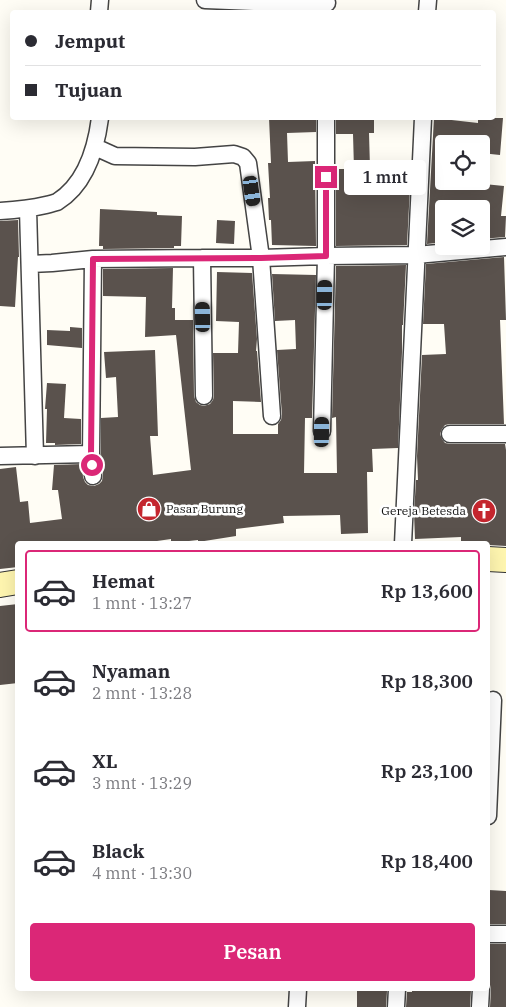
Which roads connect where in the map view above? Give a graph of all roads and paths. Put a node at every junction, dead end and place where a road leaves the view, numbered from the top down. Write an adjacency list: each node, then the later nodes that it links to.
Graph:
1 (205, 0): 2 (street)
2 (327, 5)
3 (100, 120): 6 (street)
4 (326, 120): 11 (street)
5 (423, 120): 10 (street)
6 (95, 147): 7 (street); 13 (street)
7 (28, 209): 8 (street); 15 (street)
8 (0, 211)
9 (506, 247): 10 (street)
10 (416, 255): 11 (street); 25 (street)
11 (326, 256): 13 (street); 18 (street)
12 (202, 258): 13 (street); 14 (street); 16 (street)
13 (261, 258): 17 (street)
14 (93, 259): 15 (street); 21 (street)
15 (30, 264): 23 (street)
16 (204, 396)
17 (272, 416)
18 (322, 432)
19 (450, 434): 20 (street)
20 (506, 434)
21 (91, 454): 23 (street); 24 (street)
22 (0, 456): 23 (street)
23 (35, 456)
24 (93, 476)
25 (403, 541)
26 (490, 559): 27 (street)
27 (506, 560)
28 (15, 582): 29 (street)
29 (0, 585)
30 (495, 700): 31 (street)
31 (490, 783)
32 (490, 934): 33 (street)
33 (506, 934)
34 (298, 991): 37 (street)
35 (397, 991): 38 (street)
36 (481, 991): 39 (street)
37 (297, 1007)
38 (396, 1007)
39 (480, 1007)

